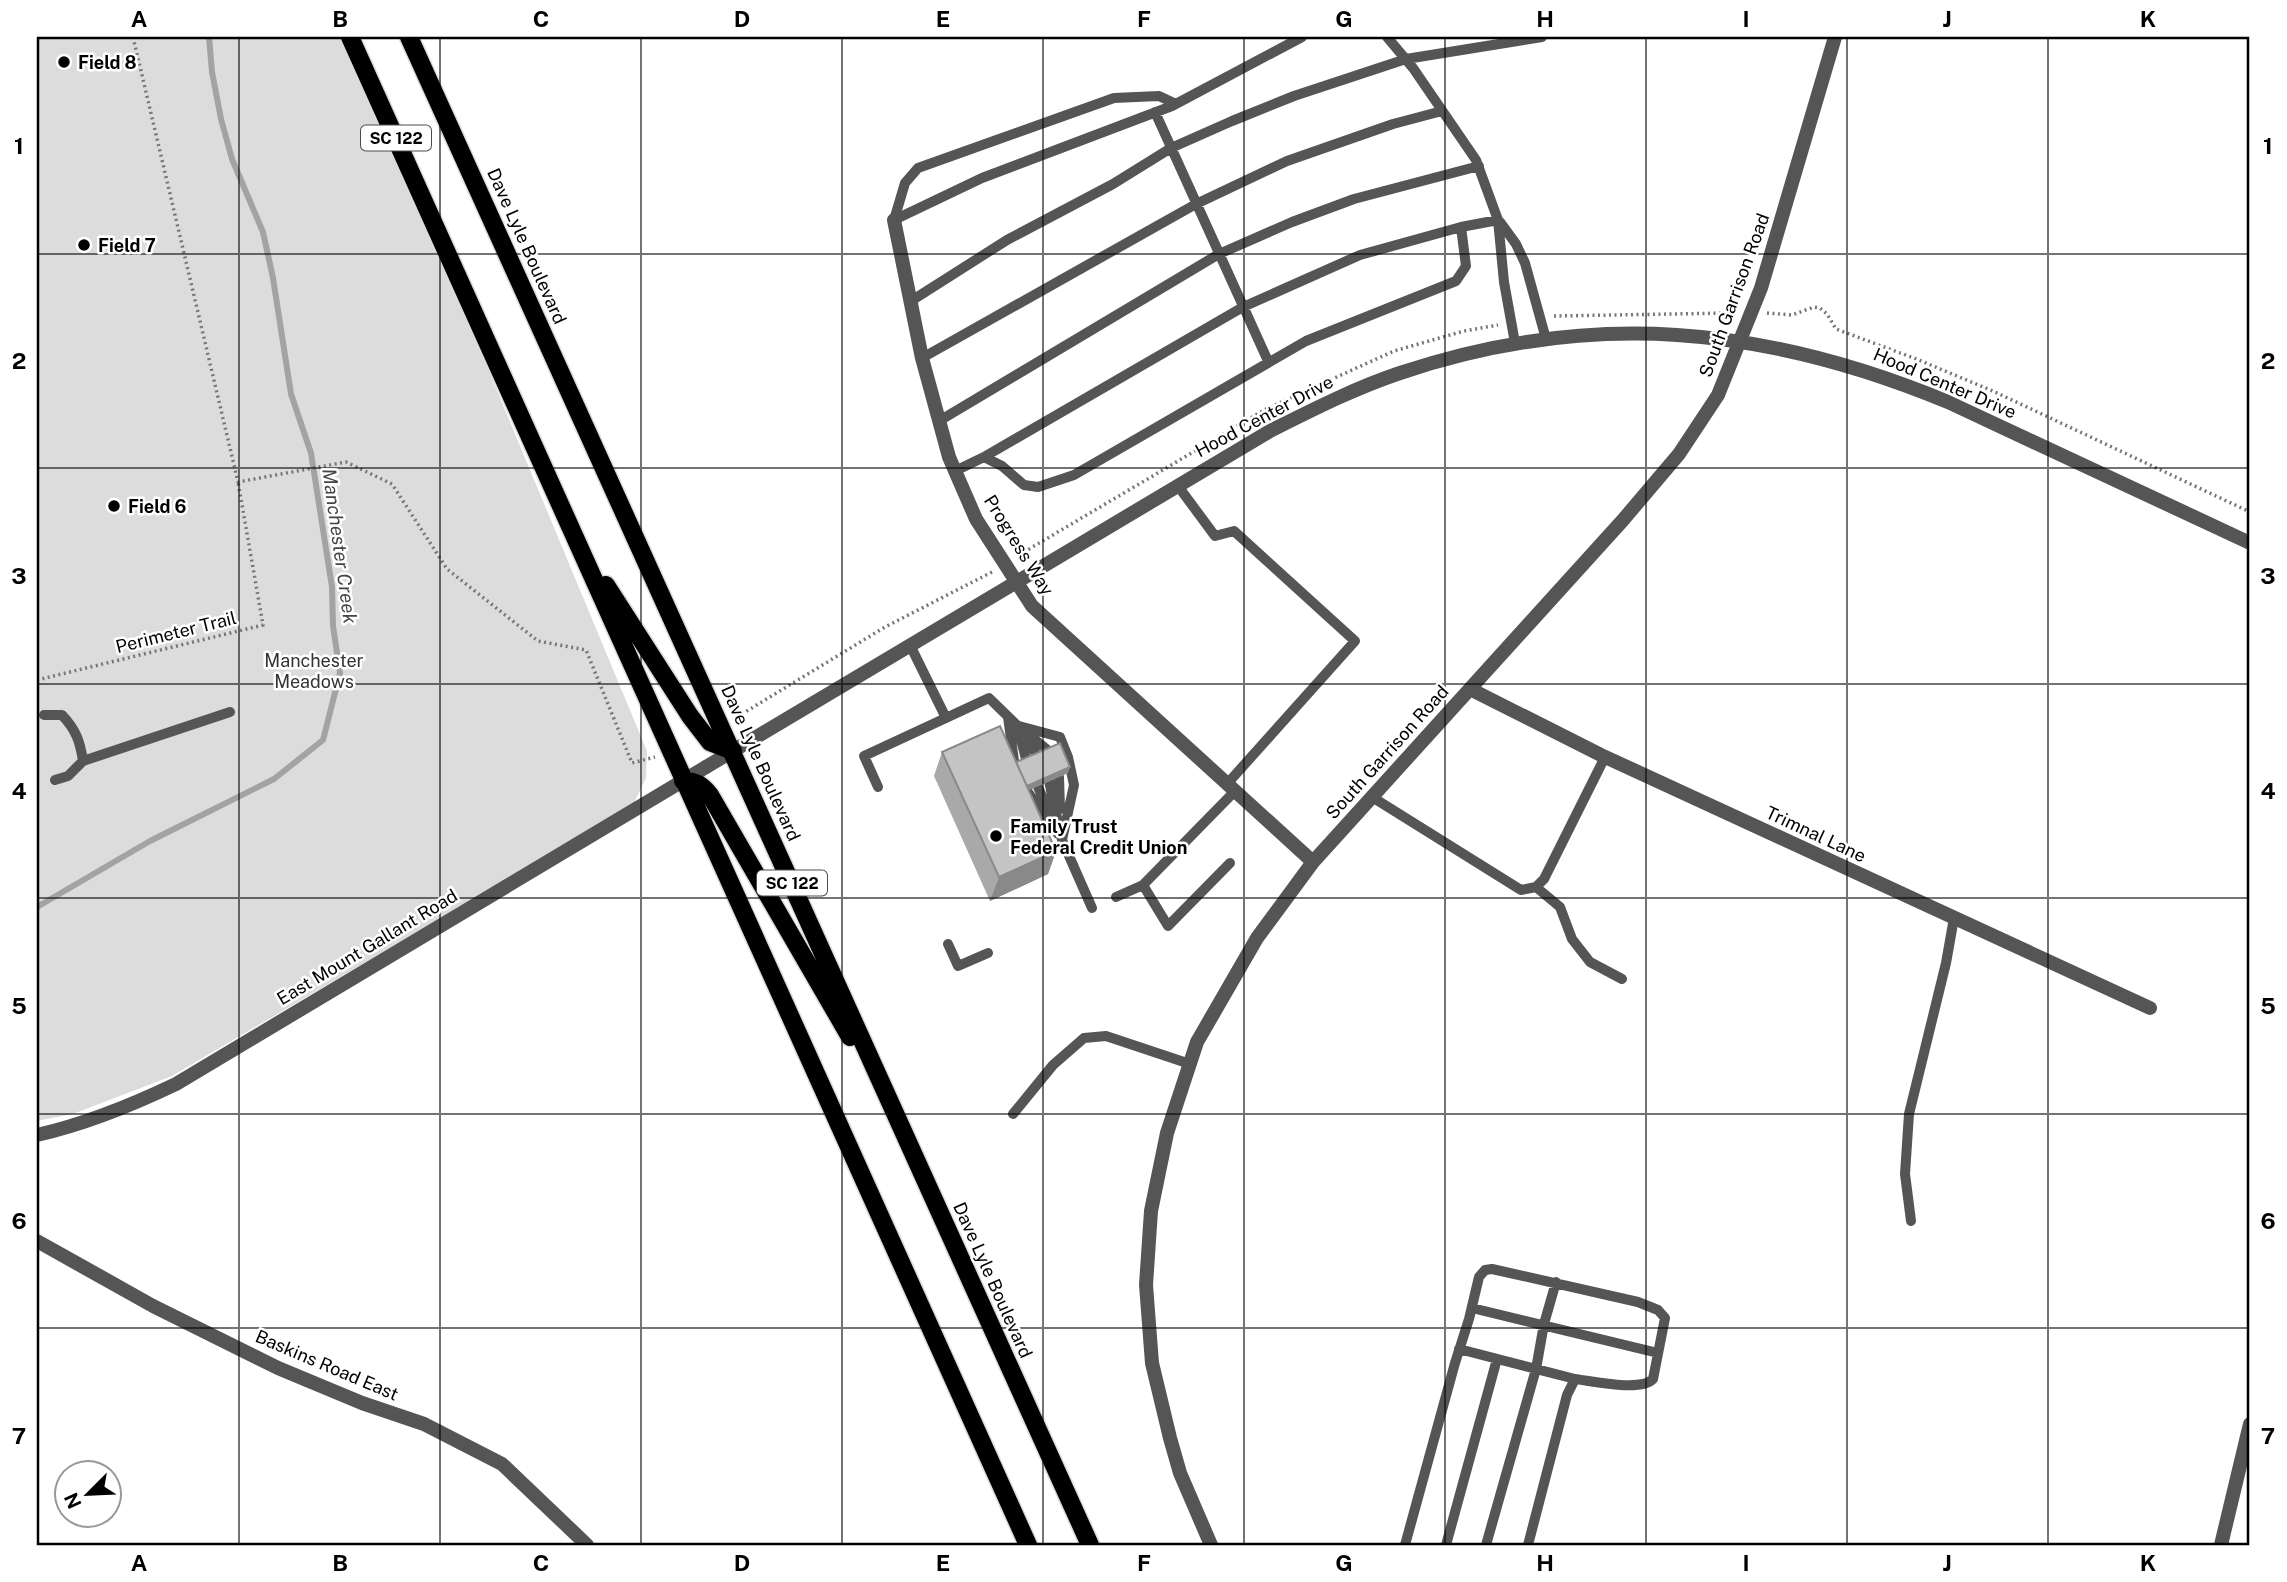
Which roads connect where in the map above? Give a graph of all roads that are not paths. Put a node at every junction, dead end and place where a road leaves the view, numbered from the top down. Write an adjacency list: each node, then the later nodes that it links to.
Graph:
1 (350, 37): 29 (main road, SC 122)
2 (410, 37): 38 (main road, Dave Lyle Boulevard / SC 122)
3 (1302, 37): 8 (lane)
4 (1387, 37): 7 (lane)
5 (1542, 37): 7 (lane)
6 (1835, 37): 21 (street, South Garrison Road)
7 (1406, 59): 9 (lane); 11 (lane)
8 (1176, 104): 10 (lane); 14 (lane)
9 (1442, 111): 12 (lane); 13 (lane)
10 (1155, 113): 11 (lane); 14 (lane)
11 (1171, 148): 13 (lane); 18 (lane)
12 (1479, 166): 15 (lane); 17 (lane)
13 (1196, 204): 17 (lane); 23 (lane)
14 (894, 220): 18 (street, Progress Way)
15 (1498, 220): 16 (lane); 20 (lane); 22 (lane)
16 (1461, 227): 19 (lane); 24 (lane)
17 (1219, 254): 19 (lane); 25 (lane)
18 (911, 301): 23 (street, Progress Way)
19 (1243, 307): 24 (lane); 26 (lane)
20 (1546, 339): 21 (street, Hood Center Drive); 22 (street, Hood Center Drive)
21 (1741, 341): 30 (street, Hood Center Drive); 33 (street, South Garrison Road)
22 (1515, 343): 28 (street, Hood Center Drive)
23 (922, 358): 25 (street, Progress Way)
24 (1268, 361): 26 (lane)
25 (939, 421): 27 (street, Progress Way)
26 (984, 457): 27 (lane)
27 (955, 471): 31 (street, Progress Way)
28 (1178, 486): 31 (street, Hood Center Drive); 49 (lane)
29 (574, 535): 38 (main road); 47 (main road, SC 122)
30 (2250, 543)
31 (1016, 582): 32 (street, Hood Center Drive); 49 (street, Progress Way)
32 (910, 645): 36 (lane); 38 (street, Hood Center Drive)
33 (1470, 689): 40 (street, Trimnal Lane); 50 (street, South Garrison Road)
34 (230, 712): 42 (lane)
35 (44, 715): 42 (lane)
36 (946, 718): 37 (lane); 48 (lane)
37 (1012, 721): 39 (lane); 41 (lane); 43 (lane); 45 (lane); 51 (lane)
38 (733, 751): 44 (street, Hood Center Drive); 65 (main road, Dave Lyle Boulevard / SC 122)
39 (1050, 752)
40 (1605, 757): 55 (lane); 58 (street, Trimnal Lane)
41 (1038, 758)
42 (83, 761): 46 (lane)
43 (1027, 763)
44 (706, 767): 47 (street, East Mount Gallant Road)
45 (1015, 768)
46 (55, 780)
47 (683, 781): 65 (main road); 66 (street, East Mount Gallant Road); 79 (main road, SC 122)
48 (878, 787)
49 (1231, 788): 52 (street, Progress Way); 54 (lane)
50 (1372, 797): 52 (street, South Garrison Road); 55 (lane)
51 (1062, 839): 51 (lane); 57 (lane)
52 (1313, 862): 63 (street, South Garrison Road)
53 (1230, 863): 54 (lane)
54 (1143, 885): 56 (lane)
55 (1536, 887): 61 (lane)
56 (1116, 897)
57 (1092, 908)
58 (1954, 918): 62 (street, Trimnal Lane); 67 (lane)
59 (948, 944): 60 (lane)
60 (988, 953)
61 (1622, 979)
62 (2150, 1008)
63 (1190, 1064): 64 (lane); 81 (street, South Garrison Road)
64 (1013, 1114)
65 (900, 1125): 80 (main road, Dave Lyle Boulevard / SC 122)
66 (37, 1135)
67 (1911, 1222)
68 (37, 1241): 78 (street, Baskins Road East)
69 (1556, 1282): 70 (lane); 71 (lane); 73 (lane)
70 (1472, 1308): 71 (lane); 72 (lane)
71 (1544, 1324): 73 (lane); 75 (lane)
72 (1459, 1349): 74 (lane); 82 (lane)
73 (1658, 1353): 76 (lane)
74 (1497, 1359): 75 (lane); 83 (lane)
75 (1536, 1369): 76 (lane); 84 (lane)
76 (1575, 1379): 85 (lane)
77 (2250, 1424): 86 (street)
78 (587, 1545)
79 (1028, 1545)
80 (1090, 1545)
81 (1211, 1545)
82 (1405, 1545)
83 (1446, 1545)
84 (1486, 1545)
85 (1528, 1545)
86 (2221, 1545)

